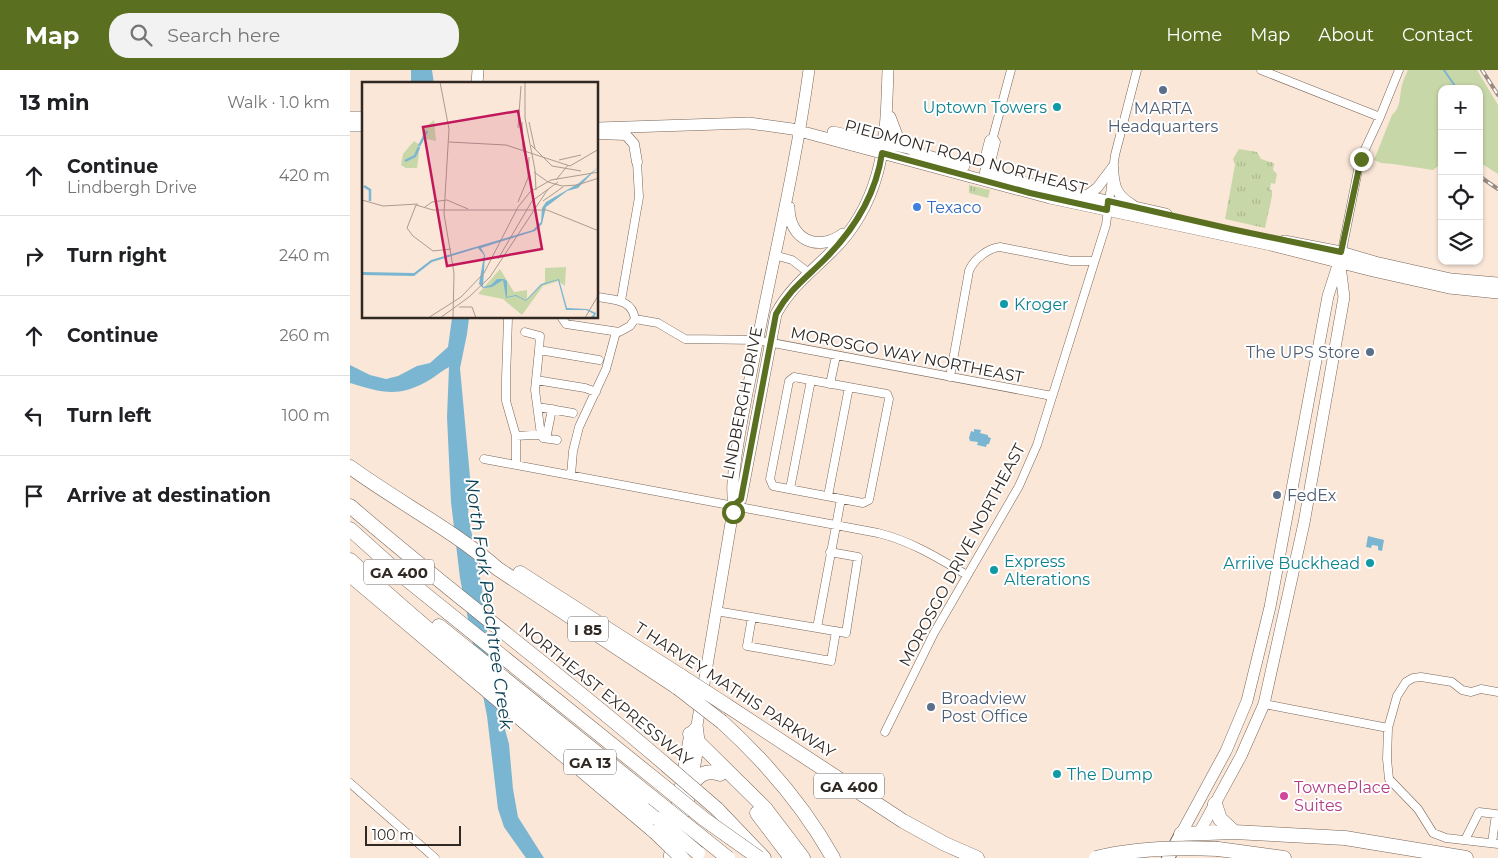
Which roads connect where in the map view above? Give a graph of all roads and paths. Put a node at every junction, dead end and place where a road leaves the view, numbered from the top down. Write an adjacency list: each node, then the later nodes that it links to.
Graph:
1 (810, 70): 11 (main road)
2 (888, 70): 7 (main road, LINDBERGH DRIVE)
3 (1011, 70): 17 (street)
4 (1137, 70): 18 (street, MOROSGO DRIVE NORTHEAST)
5 (1261, 70): 8 (street)
6 (1399, 70): 8 (street)
7 (888, 109): 14 (main road, LINDBERGH DRIVE); 15 (main road)
8 (1380, 117): 24 (street)
9 (599, 120): 11 (main road, PIEDMONT ROAD NORTHEAST)
10 (645, 126): 11 (main road, PIEDMONT ROAD NORTHEAST); 12 (main road, PIEDMONT ROAD NORTHEAST); 16 (street)
11 (801, 127): 14 (main road, PIEDMONT ROAD NORTHEAST); 19 (main road)
12 (599, 128)
13 (599, 134): 16 (street)
14 (883, 148): 15 (main road, PIEDMONT ROAD NORTHEAST); 21 (main road, PIEDMONT ROAD NORTHEAST); 23 (main road, LINDBERGH DRIVE)
15 (909, 148): 17 (main road, PIEDMONT ROAD NORTHEAST)
16 (637, 162): 31 (street)
17 (985, 166): 20 (main road, PIEDMONT ROAD NORTHEAST)
18 (1113, 167): 20 (street); 21 (street, MOROSGO DRIVE NORTHEAST); 22 (street)
19 (789, 195): 23 (main road); 25 (main road)
20 (1086, 196): 21 (main road, PIEDMONT ROAD NORTHEAST)
21 (1108, 205): 22 (main road, PIEDMONT ROAD NORTHEAST); 24 (main road, PIEDMONT ROAD NORTHEAST); 26 (street, MOROSGO DRIVE NORTHEAST)
22 (1136, 207): 24 (main road, PIEDMONT ROAD NORTHEAST)
23 (856, 223): 27 (main road, LINDBERGH DRIVE)
24 (1340, 257): 28 (main road, PIEDMONT ROAD NORTHEAST); 29 (main road, PIEDMONT ROAD NORTHEAST); 79 (main road); 90 (main road)
25 (774, 258): 27 (street); 37 (main road)
26 (1094, 261): 42 (street); 48 (street, MOROSGO DRIVE NORTHEAST)
27 (807, 275): 38 (main road, LINDBERGH DRIVE)
28 (1498, 283)
29 (1498, 293)
30 (599, 297): 31 (street)
31 (621, 302): 34 (street)
32 (508, 319): 53 (street)
33 (563, 319): 36 (street)
34 (635, 319): 36 (street); 37 (street, MOROSGO WAY NORTHEAST)
35 (525, 332): 39 (street)
36 (616, 332): 47 (street)
37 (757, 340): 38 (street, MOROSGO WAY NORTHEAST); 62 (main road)
38 (769, 343): 40 (street, MOROSGO WAY NORTHEAST); 62 (main road, LINDBERGH DRIVE)
39 (538, 350): 41 (street); 43 (street)
40 (836, 356): 42 (street, MOROSGO WAY NORTHEAST); 45 (street)
41 (599, 360)
42 (950, 377): 48 (street, MOROSGO WAY NORTHEAST)
43 (536, 380): 47 (street); 49 (street)
44 (811, 380): 45 (street); 59 (street); 59 (street)
45 (830, 384): 46 (street)
46 (848, 387): 60 (street); 61 (street)
47 (596, 392): 58 (street)
48 (1052, 396): 71 (street, MOROSGO DRIVE NORTHEAST)
49 (538, 407): 50 (street); 52 (street)
50 (552, 409): 51 (street); 52 (street)
51 (573, 413)
52 (541, 435): 53 (street); 54 (street)
53 (516, 436): 56 (street)
54 (557, 440)
55 (484, 459): 56 (street)
56 (516, 465): 58 (street)
57 (350, 467): 66 (highway, I 85)
58 (571, 475): 62 (street)
59 (790, 489): 60 (street)
60 (828, 496): 61 (street)
61 (841, 499): 64 (street)
62 (734, 505): 64 (street); 72 (main road)
63 (350, 506): 99 (highway, NORTHEAST EXPRESSWAY, bridge)
64 (835, 525): 68 (street); 71 (street)
65 (350, 529): 98 (highway, GA 400, bridge)
66 (476, 549): 77 (highway, I 85); 77 (highway, T HARVEY MATHIS PARKWAY / GA 400)
67 (350, 552): 76 (highway)
68 (830, 552): 74 (street); 75 (street)
69 (350, 560): 76 (highway, GA 13)
70 (350, 574): 87 (highway, GA 13)
71 (967, 575): 81 (street, MOROSGO DRIVE NORTHEAST)
72 (716, 610): 73 (street); 82 (main road)
73 (752, 617): 74 (street); 75 (street)
74 (817, 628): 75 (street)
75 (836, 631)
76 (448, 640): 87 (highway, GA 13); 97 (highway, bridge)
77 (680, 682): 102 (highway, I 85, bridge); 103 (highway, T HARVEY MATHIS PARKWAY / GA 400, bridge)
78 (1498, 692): 80 (street)
79 (1264, 704): 80 (street); 86 (main road)
80 (1388, 728): 91 (street)
81 (885, 732)
82 (694, 739): 83 (highway); 85 (main road); 95 (main road); 101 (highway)
83 (720, 774): 85 (highway); 100 (highway)
84 (350, 783): 94 (street)
85 (690, 785): 96 (main road)
86 (1215, 804): 88 (highway); 89 (main road)
87 (657, 826): 93 (highway, GA 13, bridge); 96 (highway, GA 13, bridge)
88 (1234, 832): 89 (highway); 108 (highway)
89 (1199, 833): 90 (highway); 106 (main road)
90 (1180, 834): 105 (main road)
91 (1465, 840): 92 (street); 92 (street)
92 (1495, 843)
93 (700, 856)
94 (434, 858)
95 (669, 858)
96 (681, 858)
97 (728, 858)
98 (759, 858)
99 (764, 858)
100 (790, 858)
101 (803, 858)
102 (833, 858)
103 (977, 858)
104 (1096, 858): 107 (highway, bridge)
105 (1168, 858)
106 (1186, 858)
107 (1284, 858)
108 (1466, 858)

